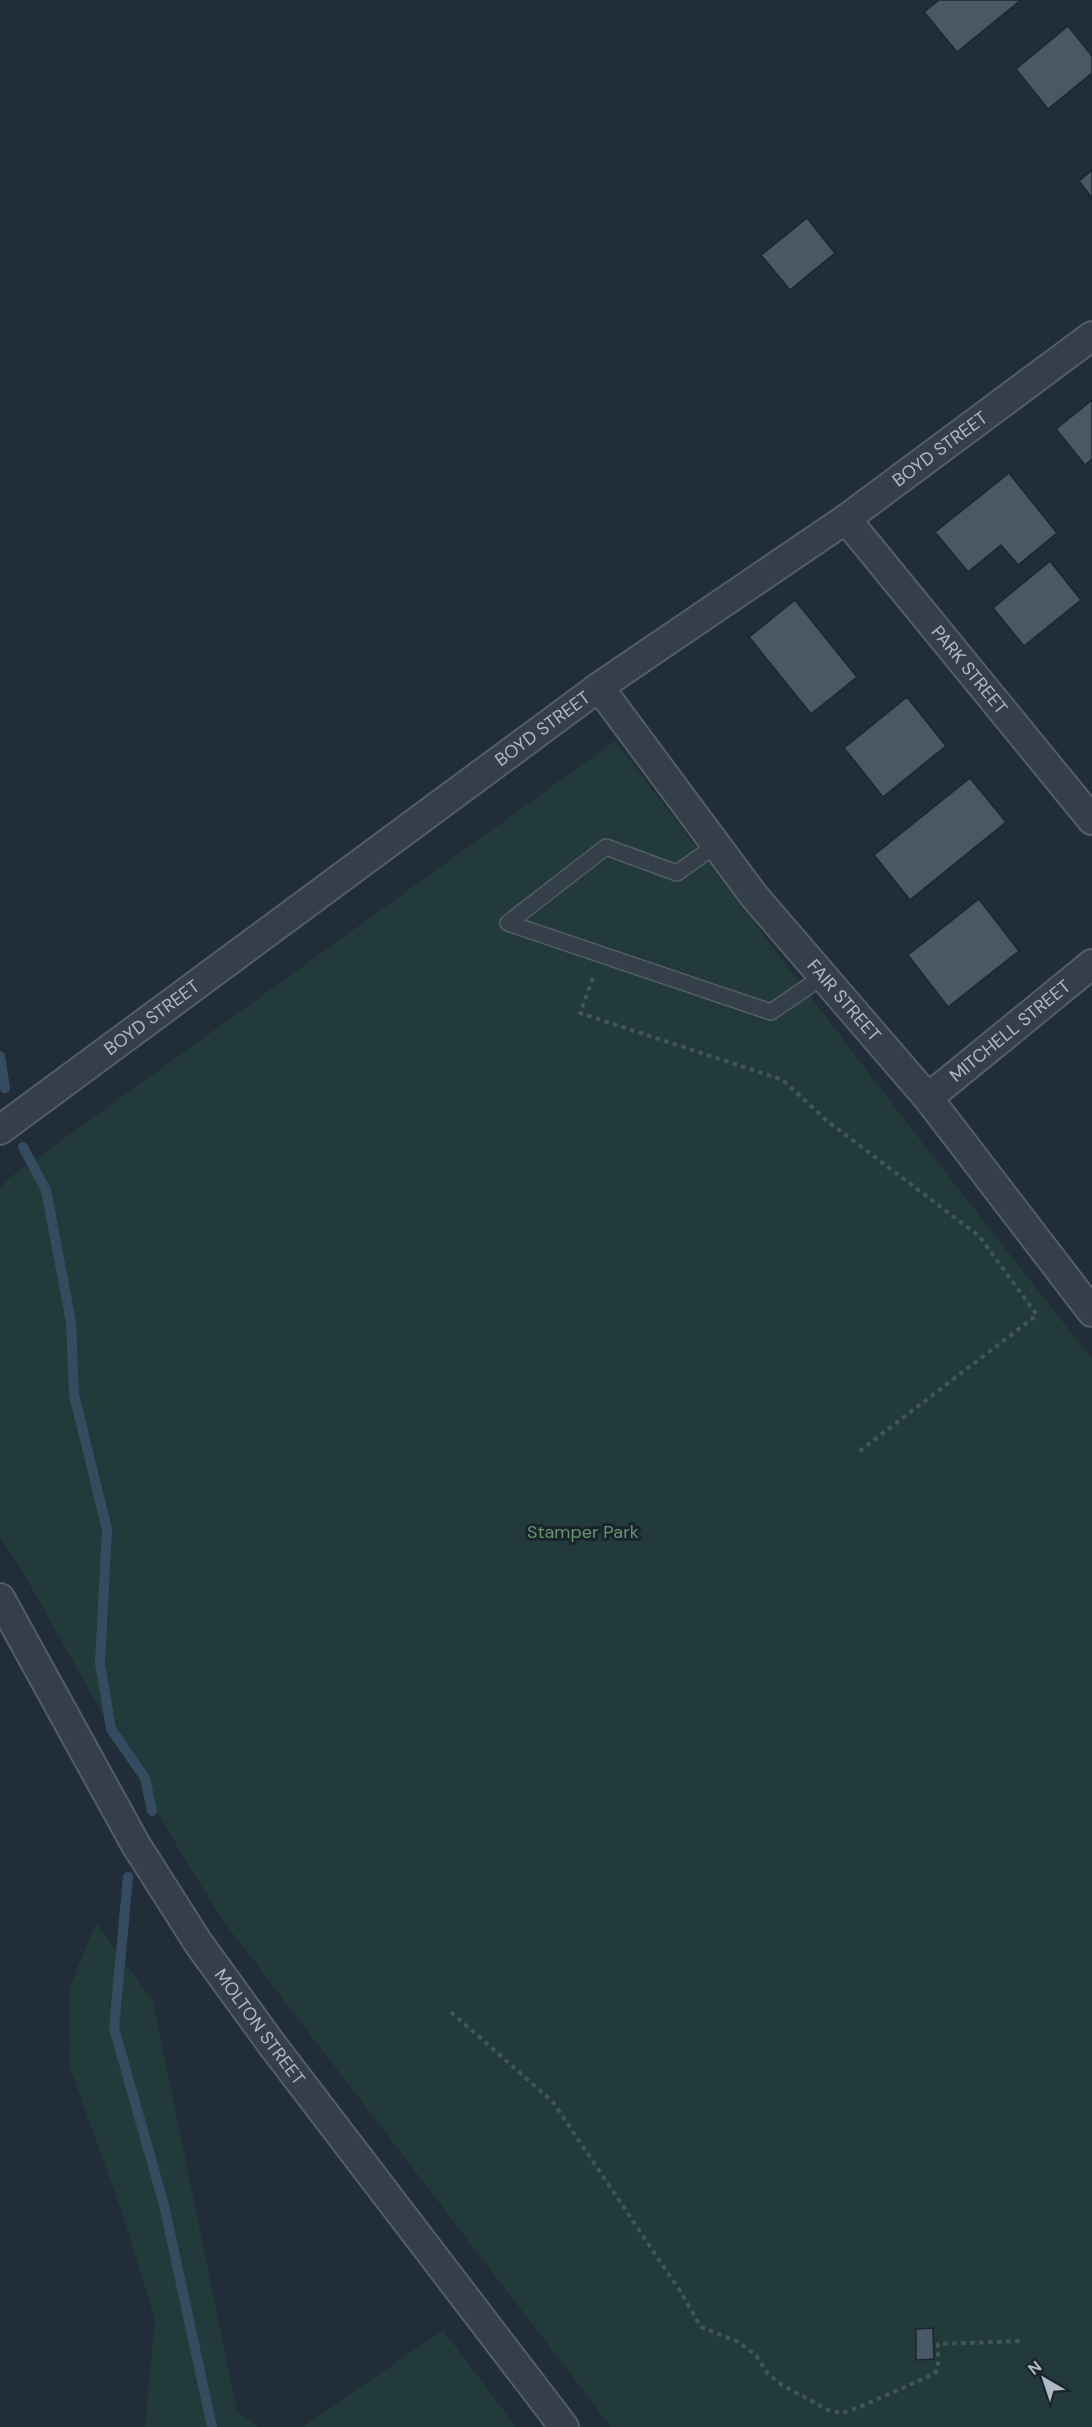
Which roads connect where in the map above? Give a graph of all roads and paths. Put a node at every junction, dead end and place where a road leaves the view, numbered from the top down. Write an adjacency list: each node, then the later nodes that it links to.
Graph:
1 (1088, 347): 2 (street, BOYD STREET)
2 (846, 519): 3 (street, BOYD STREET); 4 (street, PARK STREET)
3 (599, 687): 5 (street, FAIR STREET); 10 (street, BOYD STREET)
4 (1092, 820)
5 (716, 845): 6 (lane); 8 (street, FAIR STREET)
6 (602, 954): 8 (lane); 12 (path)
7 (1092, 964): 9 (street, MITCHELL STREET)
8 (822, 977): 9 (street, FAIR STREET)
9 (928, 1098): 11 (street, FAIR STREET)
10 (0, 1130)
11 (1092, 1312)
12 (857, 1454)
13 (0, 1598): 16 (street, MOLTON STREET)
14 (451, 2012): 15 (path)
15 (1023, 2341)
16 (564, 2427)

